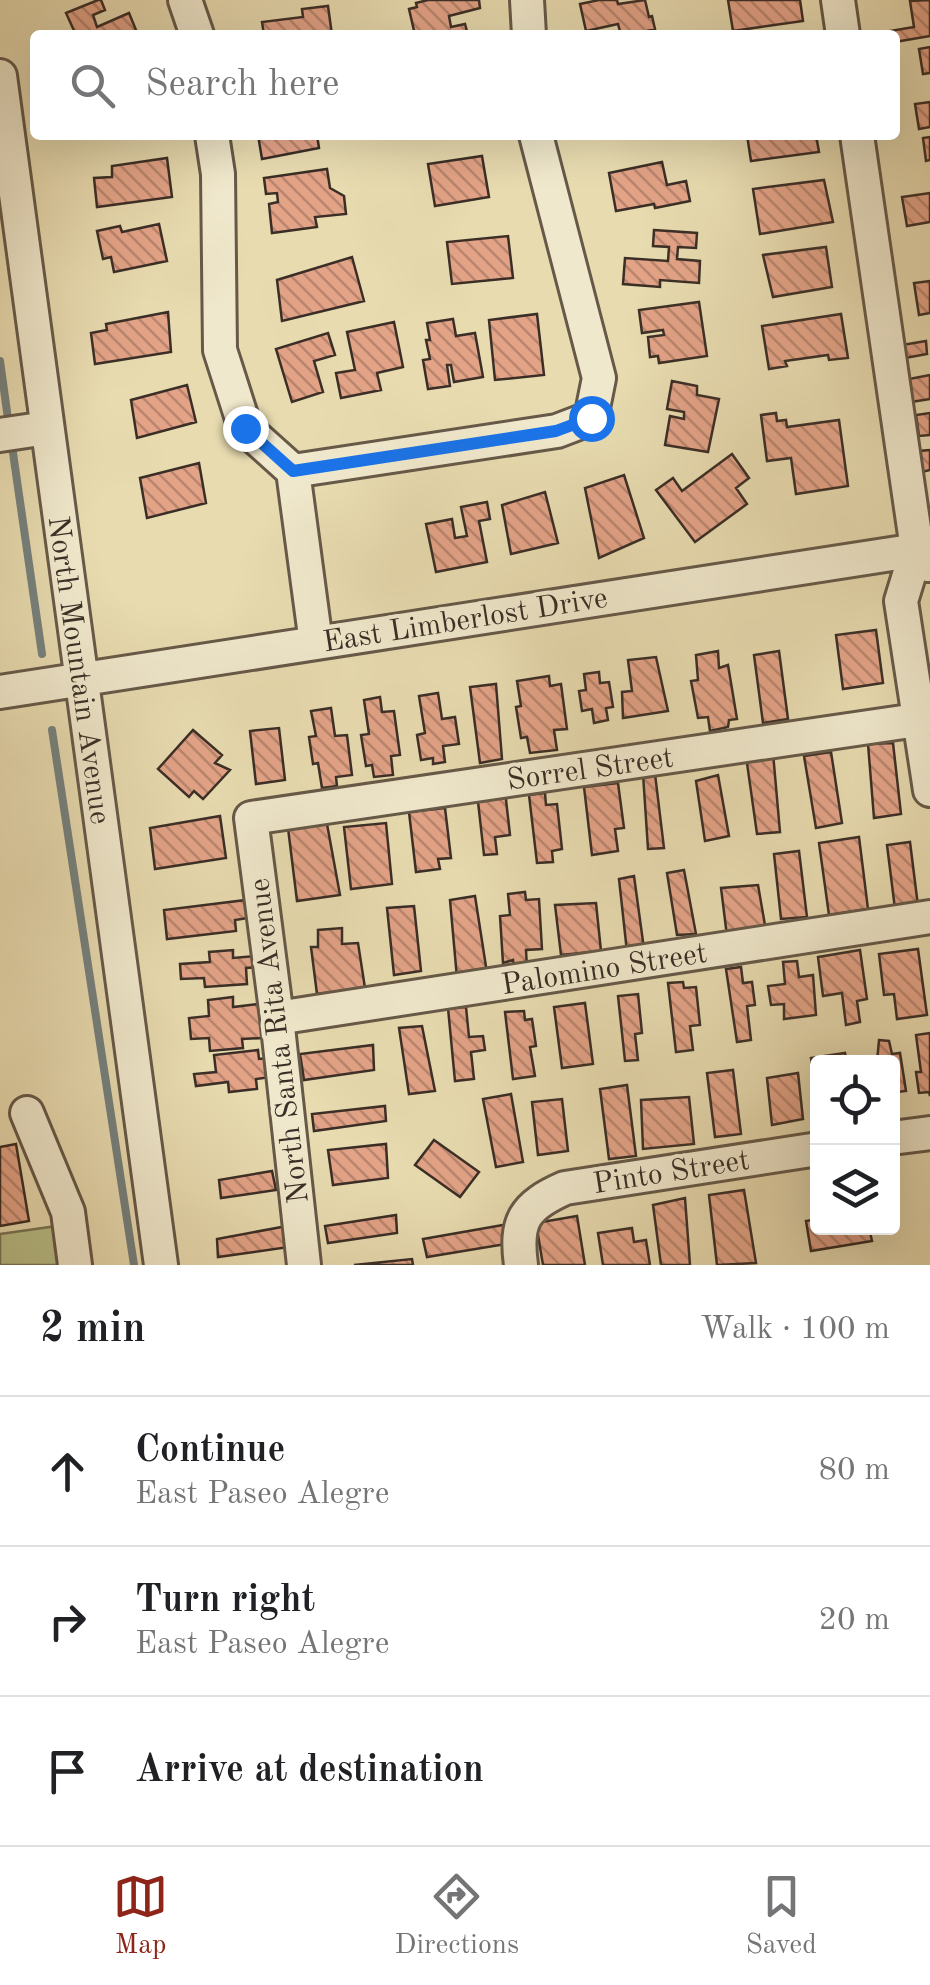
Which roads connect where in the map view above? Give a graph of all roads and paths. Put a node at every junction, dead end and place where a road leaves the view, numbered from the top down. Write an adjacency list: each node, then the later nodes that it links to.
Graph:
1 (184, 0): 4 (street)
2 (527, 0): 5 (street)
3 (838, 0): 6 (street)
4 (194, 30)
5 (529, 30)
6 (842, 30)
7 (0, 76): 11 (street, North Mountain Avenue)
8 (213, 140): 12 (street)
9 (537, 140): 12 (street)
10 (858, 140): 13 (street)
11 (23, 431): 15 (street, North Mountain Avenue)
12 (293, 471): 14 (street)
13 (926, 555): 14 (street, East Limberlost Drive); 17 (street)
14 (316, 642): 15 (street, East Limberlost Drive)
15 (82, 680): 16 (street, East Limberlost Drive); 27 (street, North Mountain Avenue)
16 (0, 692)
17 (924, 719): 18 (street); 19 (street, Sorrel Street)
18 (930, 790)
19 (251, 818): 21 (street, North Santa Rita Avenue)
20 (930, 917): 21 (street, Palomino Street)
21 (277, 1018): 28 (street, North Santa Rita Avenue)
22 (27, 1113): 26 (street)
23 (930, 1133): 24 (street)
24 (900, 1137)
25 (810, 1150): 29 (street, Pinto Street)
26 (75, 1265)
27 (161, 1265)
28 (304, 1265)
29 (522, 1265)

